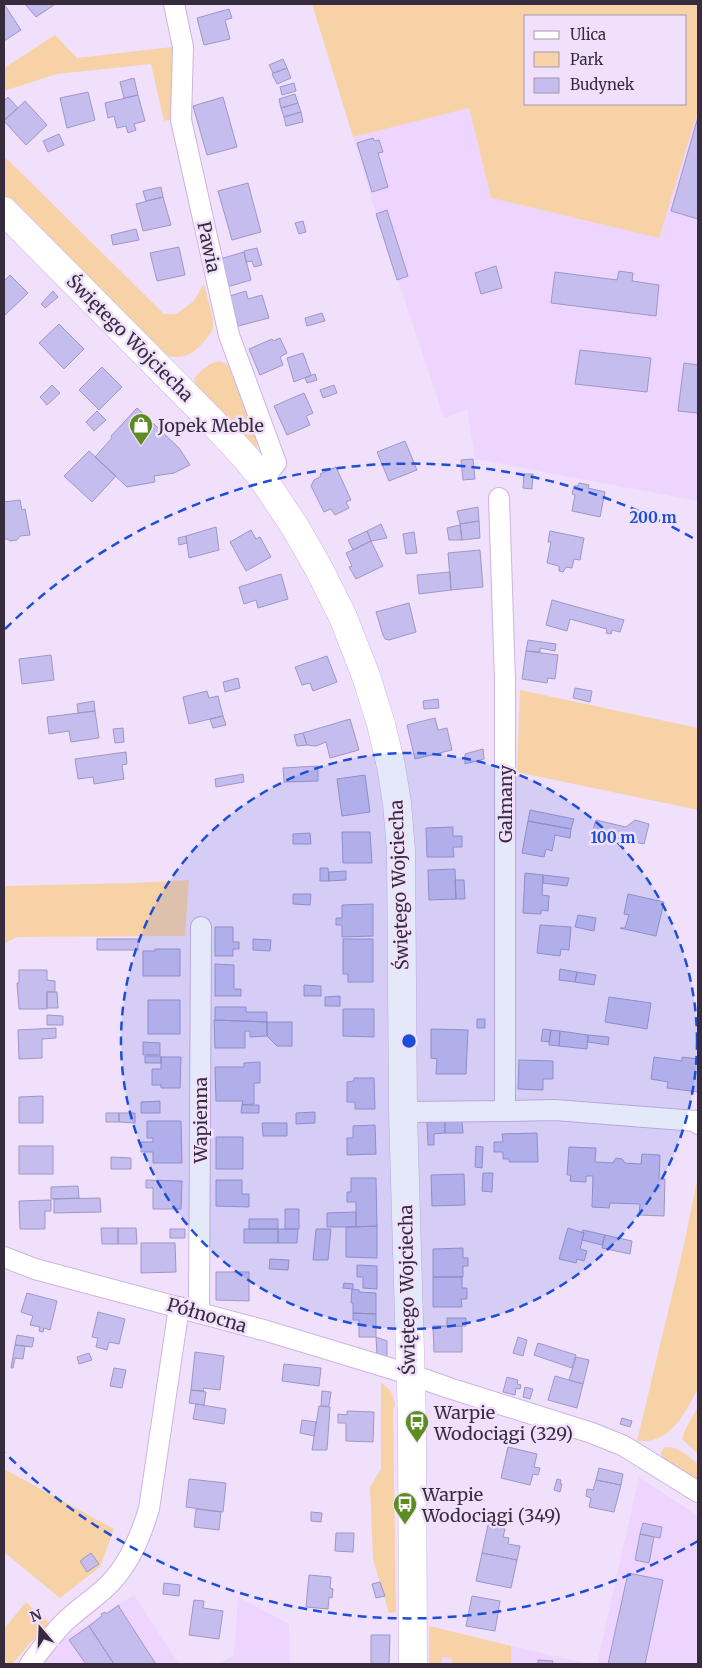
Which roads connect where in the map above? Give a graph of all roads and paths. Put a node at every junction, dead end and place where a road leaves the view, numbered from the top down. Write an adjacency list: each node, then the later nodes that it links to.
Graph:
1 (174, 4): 3 (street, Pawia)
2 (4, 211): 3 (street, Świętego Wojciecha)
3 (263, 479): 7 (street, Świętego Wojciecha)
4 (499, 498): 6 (street, Galmany)
5 (201, 927): 11 (street, Wapienna)
6 (505, 1111): 7 (street); 8 (street)
7 (403, 1112): 12 (street, Świętego Wojciecha)
8 (698, 1124)
9 (4, 1258): 10 (street, Północna)
10 (180, 1307): 11 (street, Północna); 14 (street)
11 (199, 1312): 12 (street, Północna)
12 (409, 1374): 13 (street, Północna); 15 (street, Świętego Wojciecha)
13 (698, 1492)
14 (30, 1664)
15 (413, 1664)

